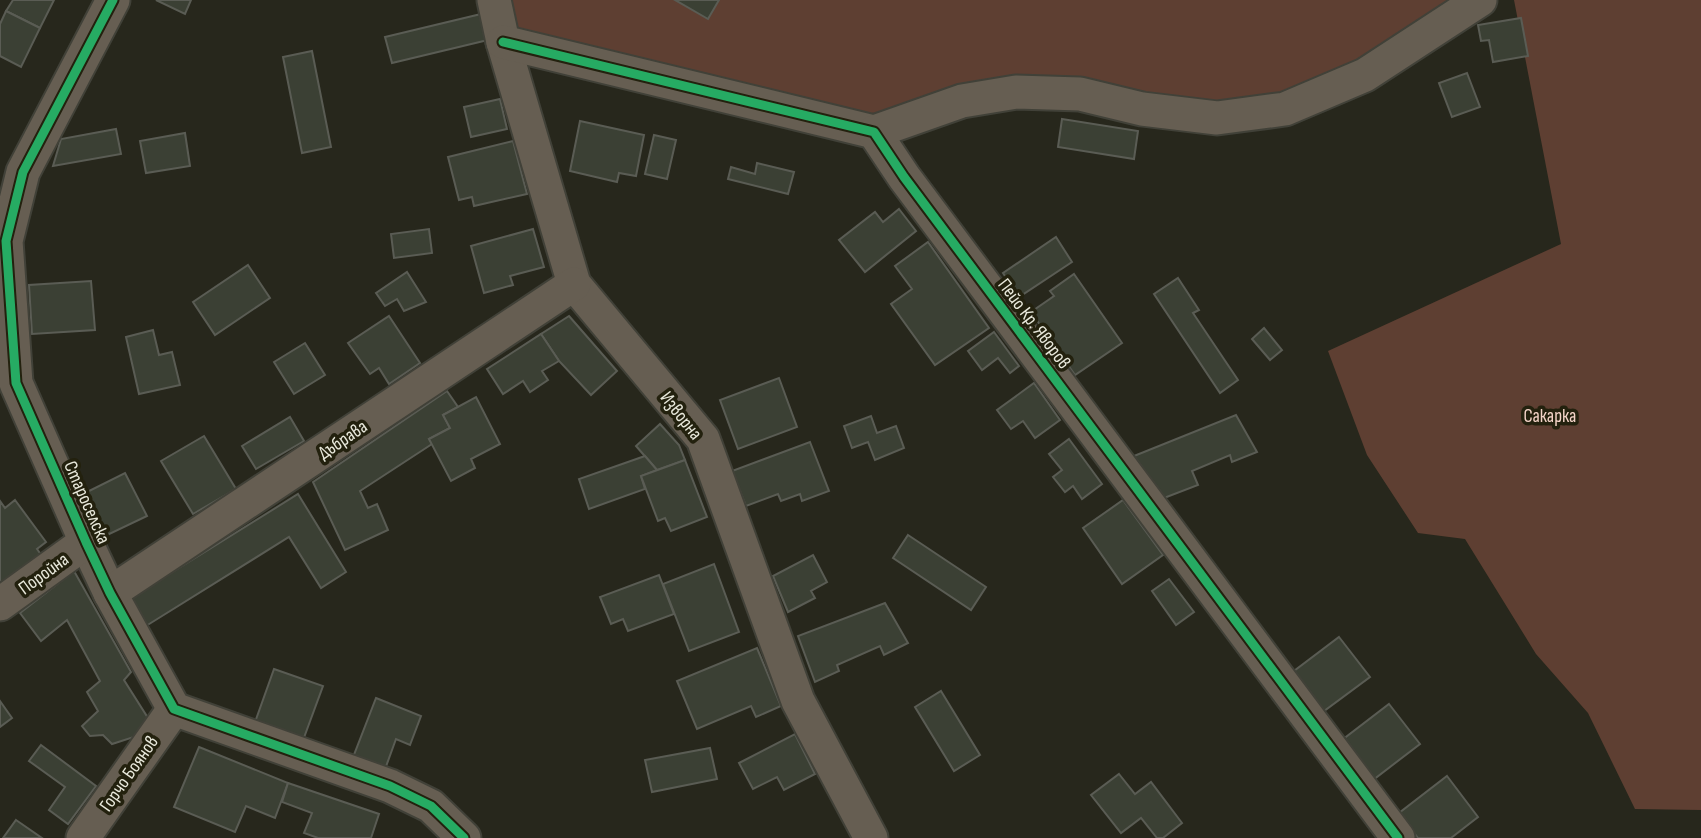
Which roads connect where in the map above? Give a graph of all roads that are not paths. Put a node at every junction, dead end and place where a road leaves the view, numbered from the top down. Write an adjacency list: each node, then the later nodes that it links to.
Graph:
1 (113, 0): 7 (street, Староселска)
2 (494, 0): 4 (street, Изворна)
3 (1480, 0): 5 (street)
4 (503, 42): 5 (street); 6 (street, Изворна)
5 (874, 132): 15 (street, Пейо Кр. Яворов)
6 (574, 284): 9 (street, Дъбрава); 14 (street, Изворна)
7 (8, 384): 8 (street, Староселска)
8 (86, 542): 9 (street, Староселска); 10 (street, Поройна)
9 (110, 593): 11 (street, Староселска)
10 (0, 604)
11 (174, 709): 12 (street, Горчо Боянов); 13 (street)
12 (83, 838)
13 (464, 838)
14 (871, 838)
15 (1398, 838)

